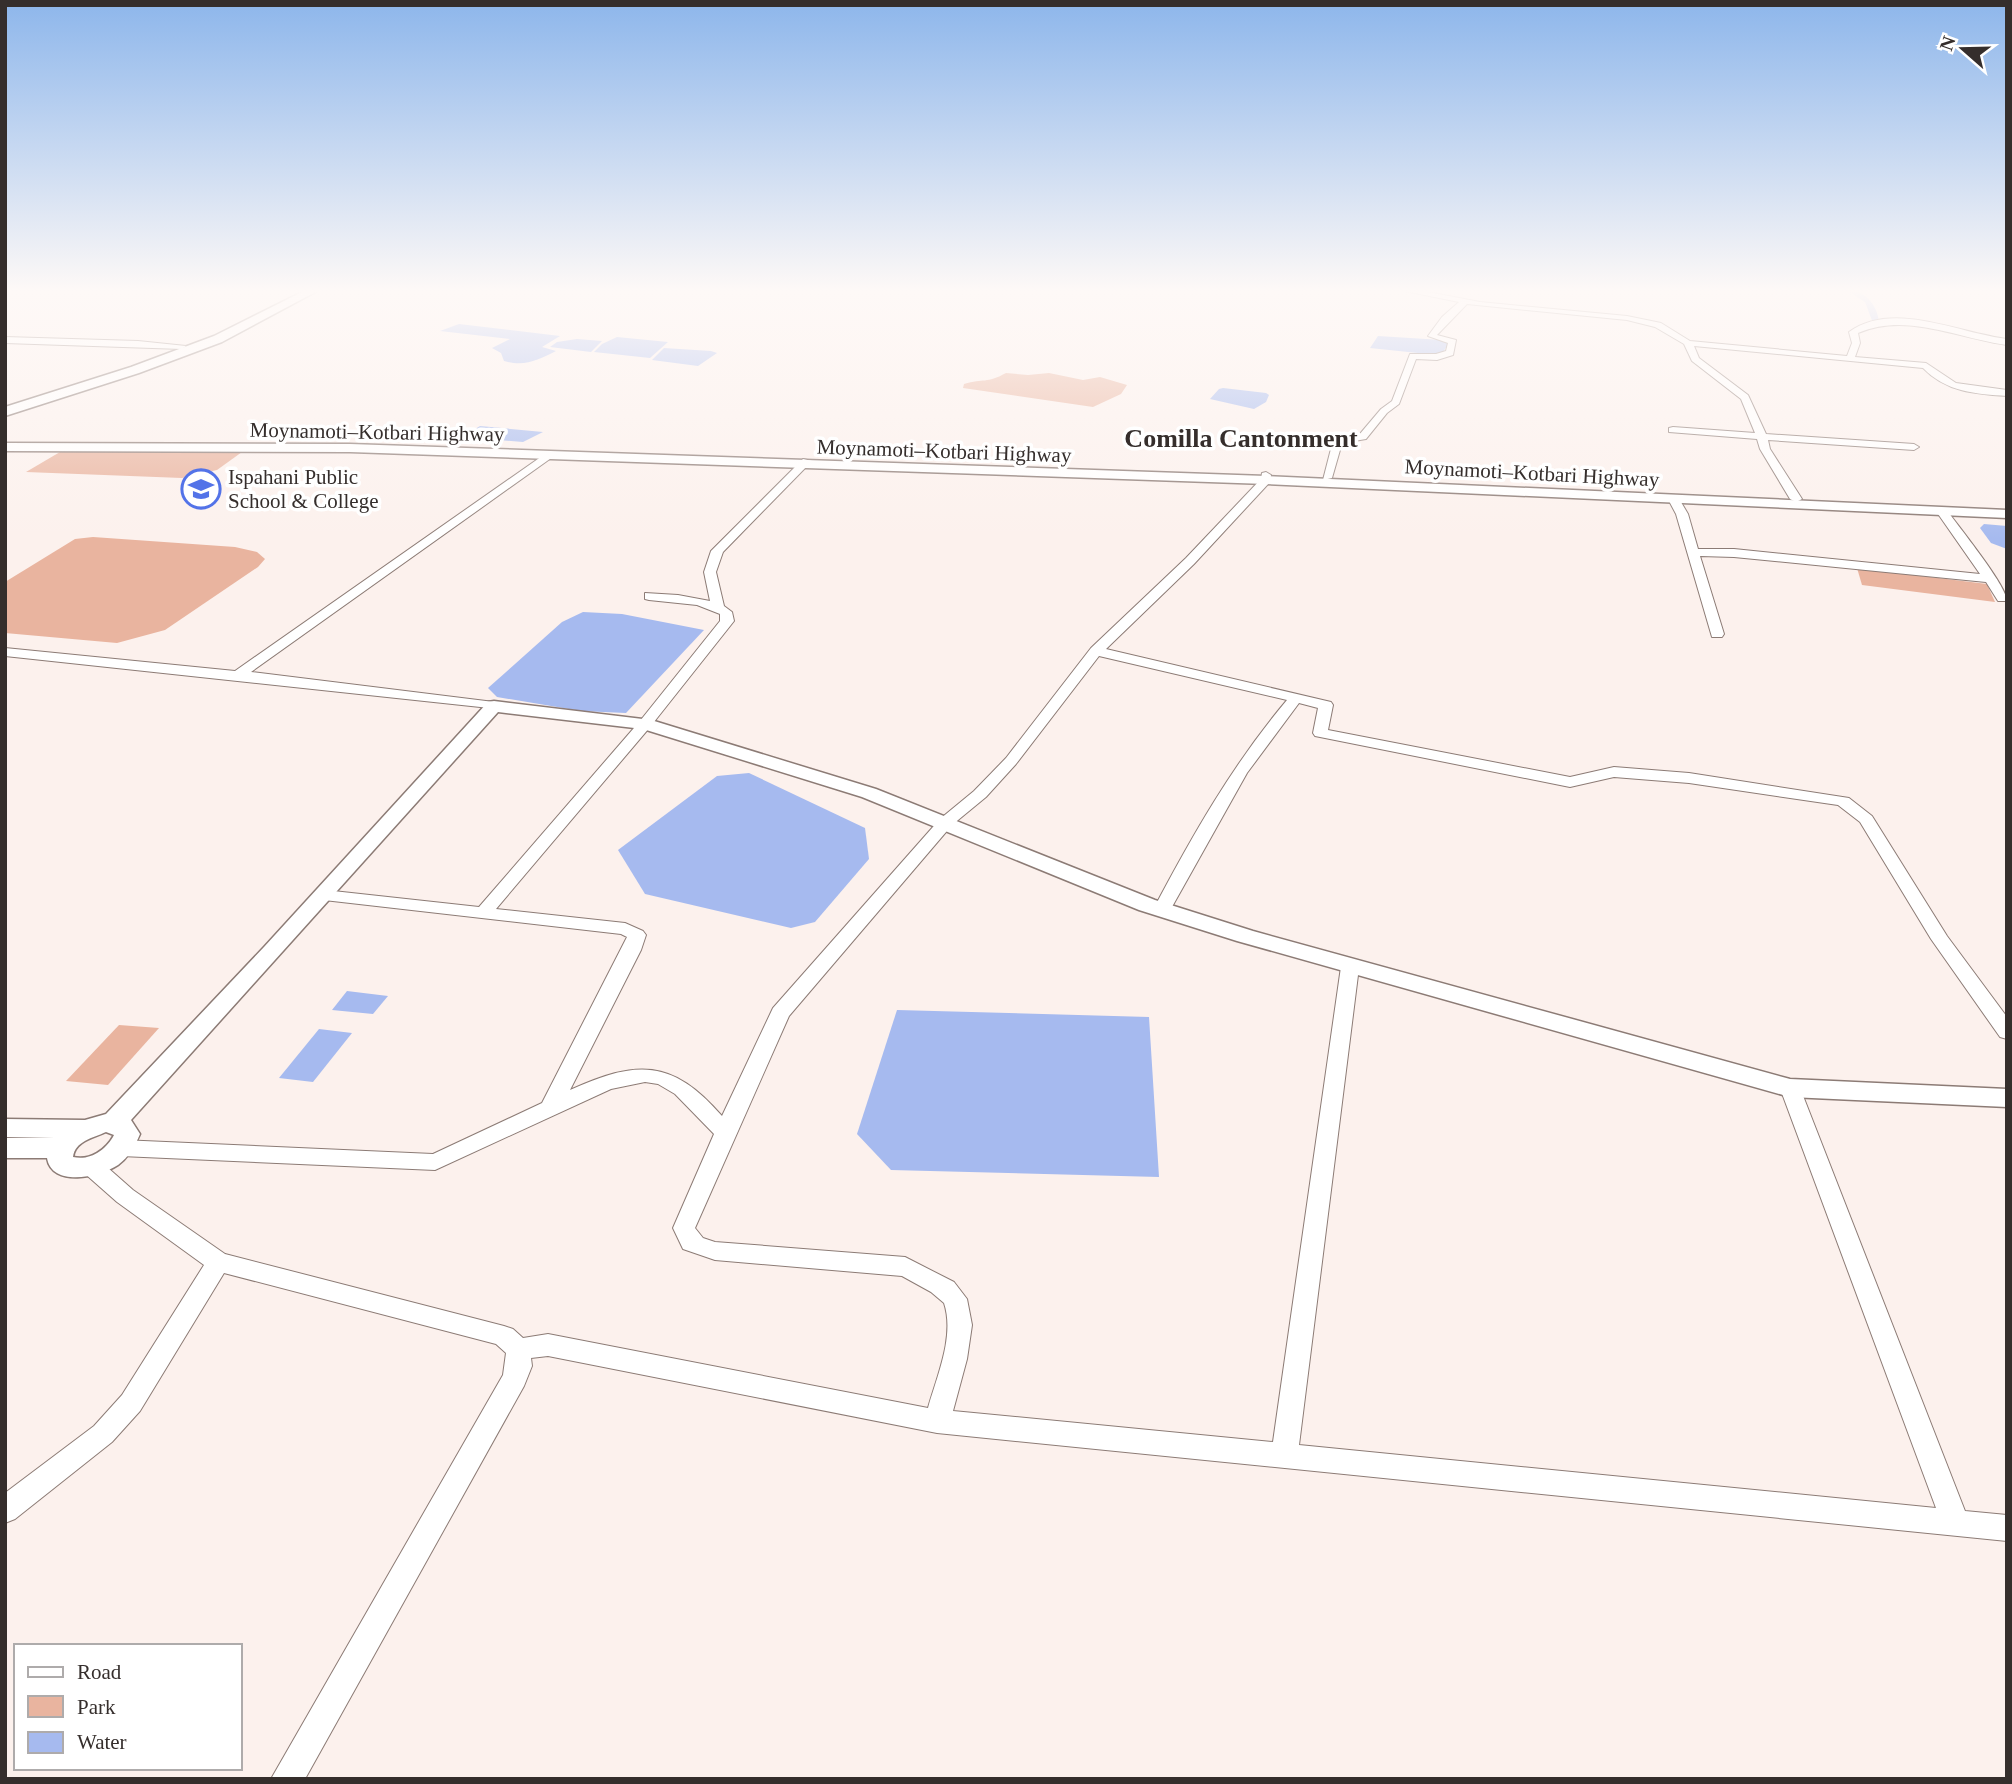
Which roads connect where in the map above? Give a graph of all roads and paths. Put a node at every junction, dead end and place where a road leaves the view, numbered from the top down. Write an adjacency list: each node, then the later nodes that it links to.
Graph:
1 (105, 372): 7 (highway)
2 (128, 372): 8 (highway)
3 (1407, 372): 17 (street)
4 (1712, 372): 10 (street)
5 (1931, 372): 6 (street)
6 (2007, 393)
7 (5, 406)
8 (5, 412)
9 (1673, 430): 10 (street)
10 (1761, 437): 13 (street); 19 (street)
11 (5, 444): 12 (main road, Moynamoti–Kotbari Highway)
12 (351, 446): 14 (main road, Moynamoti–Kotbari Highway); 15 (main road, Moynamoti–Kotbari Highway)
13 (1914, 447)
14 (549, 456): 15 (main road, Moynamoti–Kotbari Highway); 30 (street)
15 (806, 463): 16 (main road, Moynamoti–Kotbari Highway); 26 (street)
16 (1266, 478): 17 (main road, Moynamoti–Kotbari Highway); 18 (main road, Moynamoti–Kotbari Highway); 28 (street)
17 (1327, 478): 19 (main road, Moynamoti–Kotbari Highway)
18 (1674, 499): 20 (main road, Moynamoti–Kotbari Highway); 22 (street)
19 (1796, 499): 21 (main road, Moynamoti–Kotbari Highway)
20 (1942, 511): 21 (main road, Moynamoti–Kotbari Highway); 23 (street)
21 (2007, 511)
22 (1693, 552): 23 (street); 27 (street)
23 (1990, 579): 25 (street)
24 (649, 596): 26 (street)
25 (2003, 598)
26 (718, 608): 33 (street)
27 (1717, 634)
28 (1096, 651): 31 (street); 34 (street)
29 (5, 652): 30 (street)
30 (238, 675): 32 (street)
31 (1296, 698): 36 (street); 39 (street)
32 (494, 706): 33 (main road); 35 (main road)
33 (645, 724): 34 (main road); 37 (street)
34 (946, 822): 36 (main road); 46 (street)
35 (324, 895): 37 (street); 43 (main road)
36 (1162, 910): 38 (main road)
37 (484, 912): 42 (street)
38 (1350, 967): 40 (main road); 54 (street)
39 (2007, 1032)
40 (1790, 1088): 41 (main road); 56 (street)
41 (2007, 1098)
42 (551, 1108): 46 (street); 49 (street)
43 (113, 1123): 45 (main road); 49 (main road)
44 (5, 1128): 45 (main road)
45 (83, 1129): 48 (main road)
46 (725, 1133): 53 (street)
47 (5, 1148): 48 (main road)
48 (61, 1148): 50 (main road)
49 (121, 1148): 50 (main road)
50 (91, 1166): 51 (street)
51 (218, 1262): 52 (street); 55 (street)
52 (518, 1349): 53 (street); 58 (street)
53 (937, 1420): 54 (street)
54 (1284, 1455): 56 (street)
55 (5, 1510)
56 (1956, 1523): 57 (street)
57 (2007, 1528)
58 (287, 1779)

